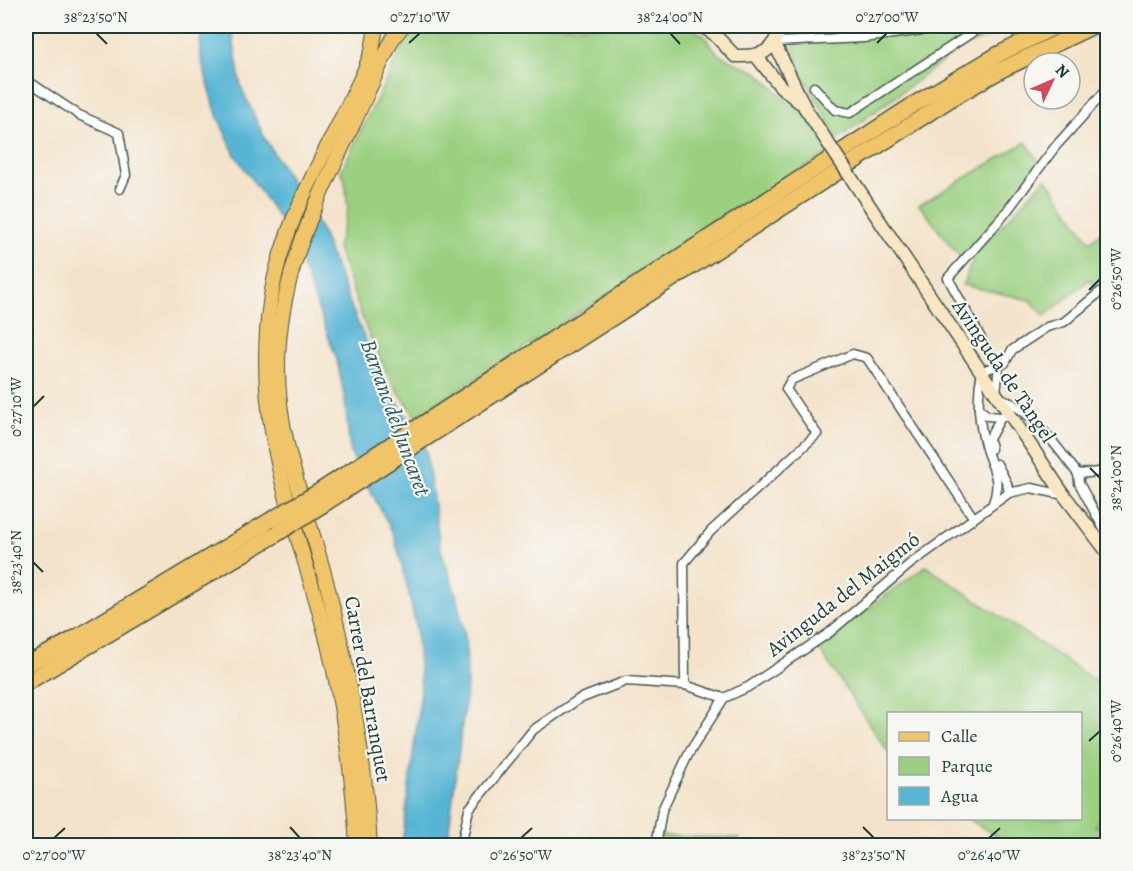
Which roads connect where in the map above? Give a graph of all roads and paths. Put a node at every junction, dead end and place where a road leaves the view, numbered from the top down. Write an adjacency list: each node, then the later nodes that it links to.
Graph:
1 (183, 26): 12 (street)
2 (376, 26): 21 (main road)
3 (403, 26): 21 (main road)
4 (701, 26): 11 (main road)
5 (781, 26): 14 (main road)
6 (815, 26): 13 (street)
7 (953, 26): 13 (street)
8 (982, 26): 17 (street)
9 (1056, 26): 32 (highway)
10 (1093, 26): 32 (highway)
11 (713, 29): 15 (main road)
12 (192, 30)
13 (863, 38): 14 (street)
14 (776, 43): 15 (main road); 19 (main road)
15 (757, 57): 19 (main road)
16 (26, 82): 20 (street)
17 (814, 87)
18 (1107, 88): 23 (street)
19 (805, 108): 24 (main road, Avinguda de Tàngel, bridge)
20 (120, 189)
21 (315, 189): 41 (main road, Carrer del Barranquet); 42 (main road, Carrer del Barranquet)
22 (1100, 292): 23 (street)
23 (1002, 364): 24 (street); 25 (street)
24 (982, 371): 25 (main road, Avinguda de Tàngel); 26 (street)
25 (998, 395): 27 (main road, Avinguda de Tàngel); 29 (street)
26 (980, 409): 27 (street); 33 (street)
27 (1006, 416): 30 (street); 31 (main road, Avinguda de Tàngel)
28 (1107, 471): 29 (street)
29 (1078, 474): 36 (street)
30 (1010, 493): 31 (street, Avinguda del Maigmó); 33 (street, Avinguda del Maigmó)
31 (1064, 495): 36 (main road, Avinguda de Tàngel)
32 (319, 499): 35 (highway, bridge)
33 (992, 503): 34 (street, Avinguda del Maigmó)
34 (974, 517): 39 (street); 40 (street, Avinguda del Maigmó)
35 (273, 528): 37 (highway); 38 (highway)
36 (1105, 549)
37 (26, 665)
38 (26, 683)
39 (686, 685): 40 (street); 43 (street)
40 (724, 698): 44 (street)
41 (357, 846)
42 (370, 846)
43 (461, 846)
44 (656, 846)

